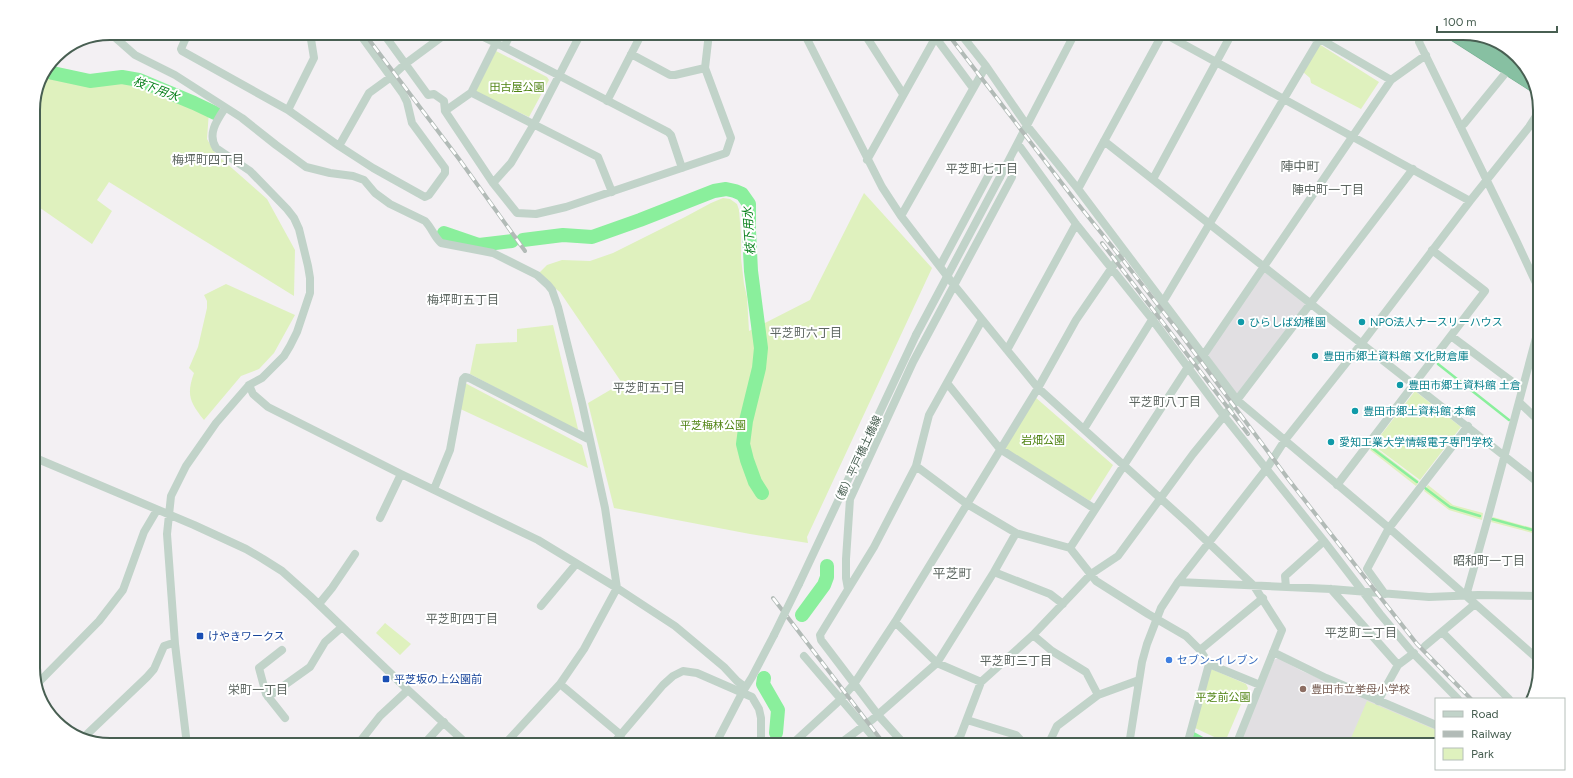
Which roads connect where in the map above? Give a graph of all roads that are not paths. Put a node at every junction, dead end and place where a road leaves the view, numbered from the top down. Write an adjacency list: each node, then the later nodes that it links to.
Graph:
1 (120, 40): 44 (street)
2 (185, 40): 45 (street)
3 (311, 40): 45 (street)
4 (364, 40): 36 (street)
5 (389, 40): 31 (street)
6 (438, 40): 31 (street)
7 (490, 40): 25 (street)
8 (505, 40): 25 (street)
9 (577, 40): 35 (street)
10 (638, 40): 27 (street)
11 (708, 40): 33 (street)
12 (807, 40): 55 (street)
13 (868, 40): 41 (street)
14 (932, 40): 41 (street)
15 (939, 40): 39 (street)
16 (966, 40): 32 (street)
17 (1071, 40): 49 (street, （都）平戸橋土橋線)
18 (1159, 40): 52 (street)
19 (1175, 40): 30 (street)
20 (1228, 40): 30 (street)
21 (1320, 40): 42 (street)
22 (1328, 40): 37 (street)
23 (1420, 40): 28 (street)
24 (1461, 40): 34 (highway)
25 (500, 45): 35 (street); 40 (street)
26 (1488, 45): 29 (highway)
27 (631, 54): 33 (street); 43 (street)
28 (1426, 55): 37 (street); 50 (street)
29 (1512, 60)
30 (1216, 63): 42 (street); 61 (street)
31 (405, 64): 36 (street); 46 (street)
32 (986, 66): 39 (street); 49 (street)
33 (705, 68): 58 (street)
34 (1508, 70): 38 (highway); 50 (street)
35 (559, 76): 43 (street); 48 (street)
36 (391, 77): 54 (street); 57 (street)
37 (1391, 80): 51 (street)
38 (1527, 82)
39 (973, 88): 68 (street)
40 (472, 92): 46 (street); 48 (street)
41 (903, 94): 55 (street)
42 (1284, 99): 51 (street); 70 (street)
43 (607, 101): 58 (street)
44 (224, 108): 63 (street); 90 (street)
45 (288, 110): 54 (street)
46 (445, 111): 64 (street)
47 (1533, 121): 62 (street)
48 (534, 124): 64 (street); 66 (street)
49 (1028, 126): 53 (street, （都）平戸橋土橋線); 65 (street)
50 (1460, 126): 62 (street)
51 (1352, 136): 59 (street); 74 (street)
52 (1104, 141): 61 (street); 65 (street)
53 (1018, 144): 56 (street, （都）平戸橋土橋線); 69 (street)
54 (339, 146): 57 (street)
55 (867, 160): 68 (street)
56 (1010, 160): 60 (street, （都）平戸橋土橋線); 77 (street)
57 (373, 168): 63 (street)
58 (682, 168): 66 (street)
59 (1413, 169): 67 (street); 79 (street)
60 (1002, 174): 73 (street); 164 (street, （都）平戸橋土橋線, bridge)
61 (1153, 179): 70 (street)
62 (1487, 179): 67 (street); 76 (street)
63 (364, 180): 99 (street)
64 (493, 183): 66 (street)
65 (1078, 189): 71 (street)
66 (612, 192)
67 (1470, 200): 72 (street)
68 (901, 216): 73 (street)
69 (1076, 224): 75 (street); 85 (street)
70 (1209, 224): 74 (street); 78 (street)
71 (1124, 250): 75 (street); 78 (street)
72 (1432, 250): 82 (street); 83 (street)
73 (940, 266): 77 (street)
74 (1264, 266): 79 (street); 86 (street)
75 (1111, 269): 80 (street); 91 (street)
76 (1533, 277)
77 (954, 286): 81 (street); 130 (street)
78 (1163, 302): 80 (street); 86 (street)
79 (1311, 303): 83 (street); 93 (street)
80 (1152, 319): 87 (street); 98 (street)
81 (982, 320): 85 (street); 88 (street)
82 (1451, 336): 89 (street); 92 (street)
83 (1362, 343): 89 (street); 100 (street)
84 (1533, 349): 92 (street)
85 (1007, 350): 91 (street)
86 (1203, 356): 87 (street); 93 (street)
87 (1188, 367): 96 (street); 104 (street)
88 (947, 383): 101 (street); 105 (street)
89 (1414, 384): 97 (street); 109 (street)
90 (248, 385): 107 (street); 115 (street)
91 (1038, 388): 98 (street); 101 (street)
92 (1522, 389): 94 (street)
93 (1237, 400): 96 (street); 100 (street)
94 (1519, 402): 95 (street); 102 (street)
95 (1533, 415)
96 (1224, 416): 106 (street); 111 (street)
97 (1468, 426): 102 (street); 117 (street)
98 (1084, 429): 104 (street)
99 (590, 440): 110 (street); 128 (street)
100 (1285, 440): 106 (street); 109 (street)
101 (1000, 449): 112 (street); 113 (street)
102 (1504, 455): 108 (street); 134 (street)
103 (40, 460): 114 (street)
104 (1123, 465): 111 (street); 113 (street)
105 (916, 466): 112 (street); 130 (street)
106 (1267, 468): 119 (street); 120 (street)
107 (401, 474): 110 (street); 116 (street)
108 (1533, 478)
109 (1337, 485): 117 (street)
110 (434, 489): 123 (street)
111 (1161, 499): 120 (street); 125 (street)
112 (967, 504): 118 (street); 142 (street)
113 (1095, 509): 121 (street)
114 (157, 510): 115 (street); 157 (street)
115 (169, 515): 137 (street); 146 (street)
116 (380, 518)
117 (1389, 528): 133 (street); 134 (street)
118 (1016, 533): 121 (street); 124 (street)
119 (1324, 541): 129 (street); 132 (street)
120 (1208, 542): 126 (street); 127 (street)
121 (1070, 548): 125 (street)
122 (355, 554): 137 (street)
123 (576, 564): 128 (street); 140 (street)
124 (994, 572): 138 (street); 154 (street)
125 (1091, 574): 138 (street); 141 (street)
126 (1178, 582): 127 (street); 141 (street)
127 (1254, 586): 129 (street); 136 (street)
128 (617, 588): 160 (street); 164 (street)
129 (1286, 588): 131 (street)
130 (848, 589): 161 (street)
131 (1331, 589): 132 (street); 156 (street)
132 (1364, 592): 133 (street); 151 (street)
133 (1385, 594): 134 (street)
134 (1466, 596): 135 (street); 139 (street)
135 (1533, 596)
136 (1263, 598): 149 (street); 150 (street)
137 (319, 604): 143 (street)
138 (1063, 604): 145 (street)
139 (1475, 604): 144 (street); 152 (street)
140 (541, 606)
141 (1156, 618): 149 (street); 158 (street)
142 (895, 622): 154 (street); 161 (street)
143 (342, 627): 163 (street); 166 (street)
144 (1442, 632): 147 (street); 168 (street)
145 (1033, 635): 159 (street); 165 (street)
146 (175, 644): 177 (street); 179 (street)
147 (1425, 646)
148 (282, 650): 166 (street)
149 (1200, 650): 155 (street)
150 (1273, 652): 162 (street); 170 (street)
151 (1414, 653): 156 (street); 167 (street)
152 (1533, 655)
153 (804, 656): 169 (street)
154 (937, 662): 159 (street); 171 (street)
155 (1209, 664): 162 (street); 195 (street)
156 (1398, 665): 170 (street)
157 (41, 680)
158 (1139, 680): 165 (street); 194 (street)
159 (981, 682): 173 (street)
160 (560, 684): 178 (street); 183 (street)
161 (854, 684): 169 (street); 171 (street)
162 (1260, 685): 196 (street)
163 (408, 690): 174 (street); 180 (street)
164 (743, 690): 178 (street); 185 (street, （都）平戸橋土橋線); 186 (street)
165 (1098, 696): 193 (street)
166 (268, 697): 172 (street)
167 (1457, 698)
168 (1508, 698)
169 (840, 700): 175 (street); 187 (street)
170 (1378, 701): 176 (street)
171 (878, 715): 175 (street); 190 (street)
172 (285, 718)
173 (967, 720): 191 (street); 192 (street)
174 (444, 722): 181 (street); 182 (street)
175 (864, 726): 188 (street); 189 (street)
176 (1435, 726)
177 (86, 734)
178 (621, 735): 184 (street)
179 (186, 738)
180 (363, 738)
181 (429, 738)
182 (461, 738)
183 (510, 738)
184 (618, 738)
185 (719, 738)
186 (761, 738)
187 (799, 738)
188 (846, 738)
189 (874, 738)
190 (899, 738)
191 (959, 738)
192 (1019, 738)
193 (1051, 738)
194 (1130, 738)
195 (1189, 738)
196 (1239, 738)

